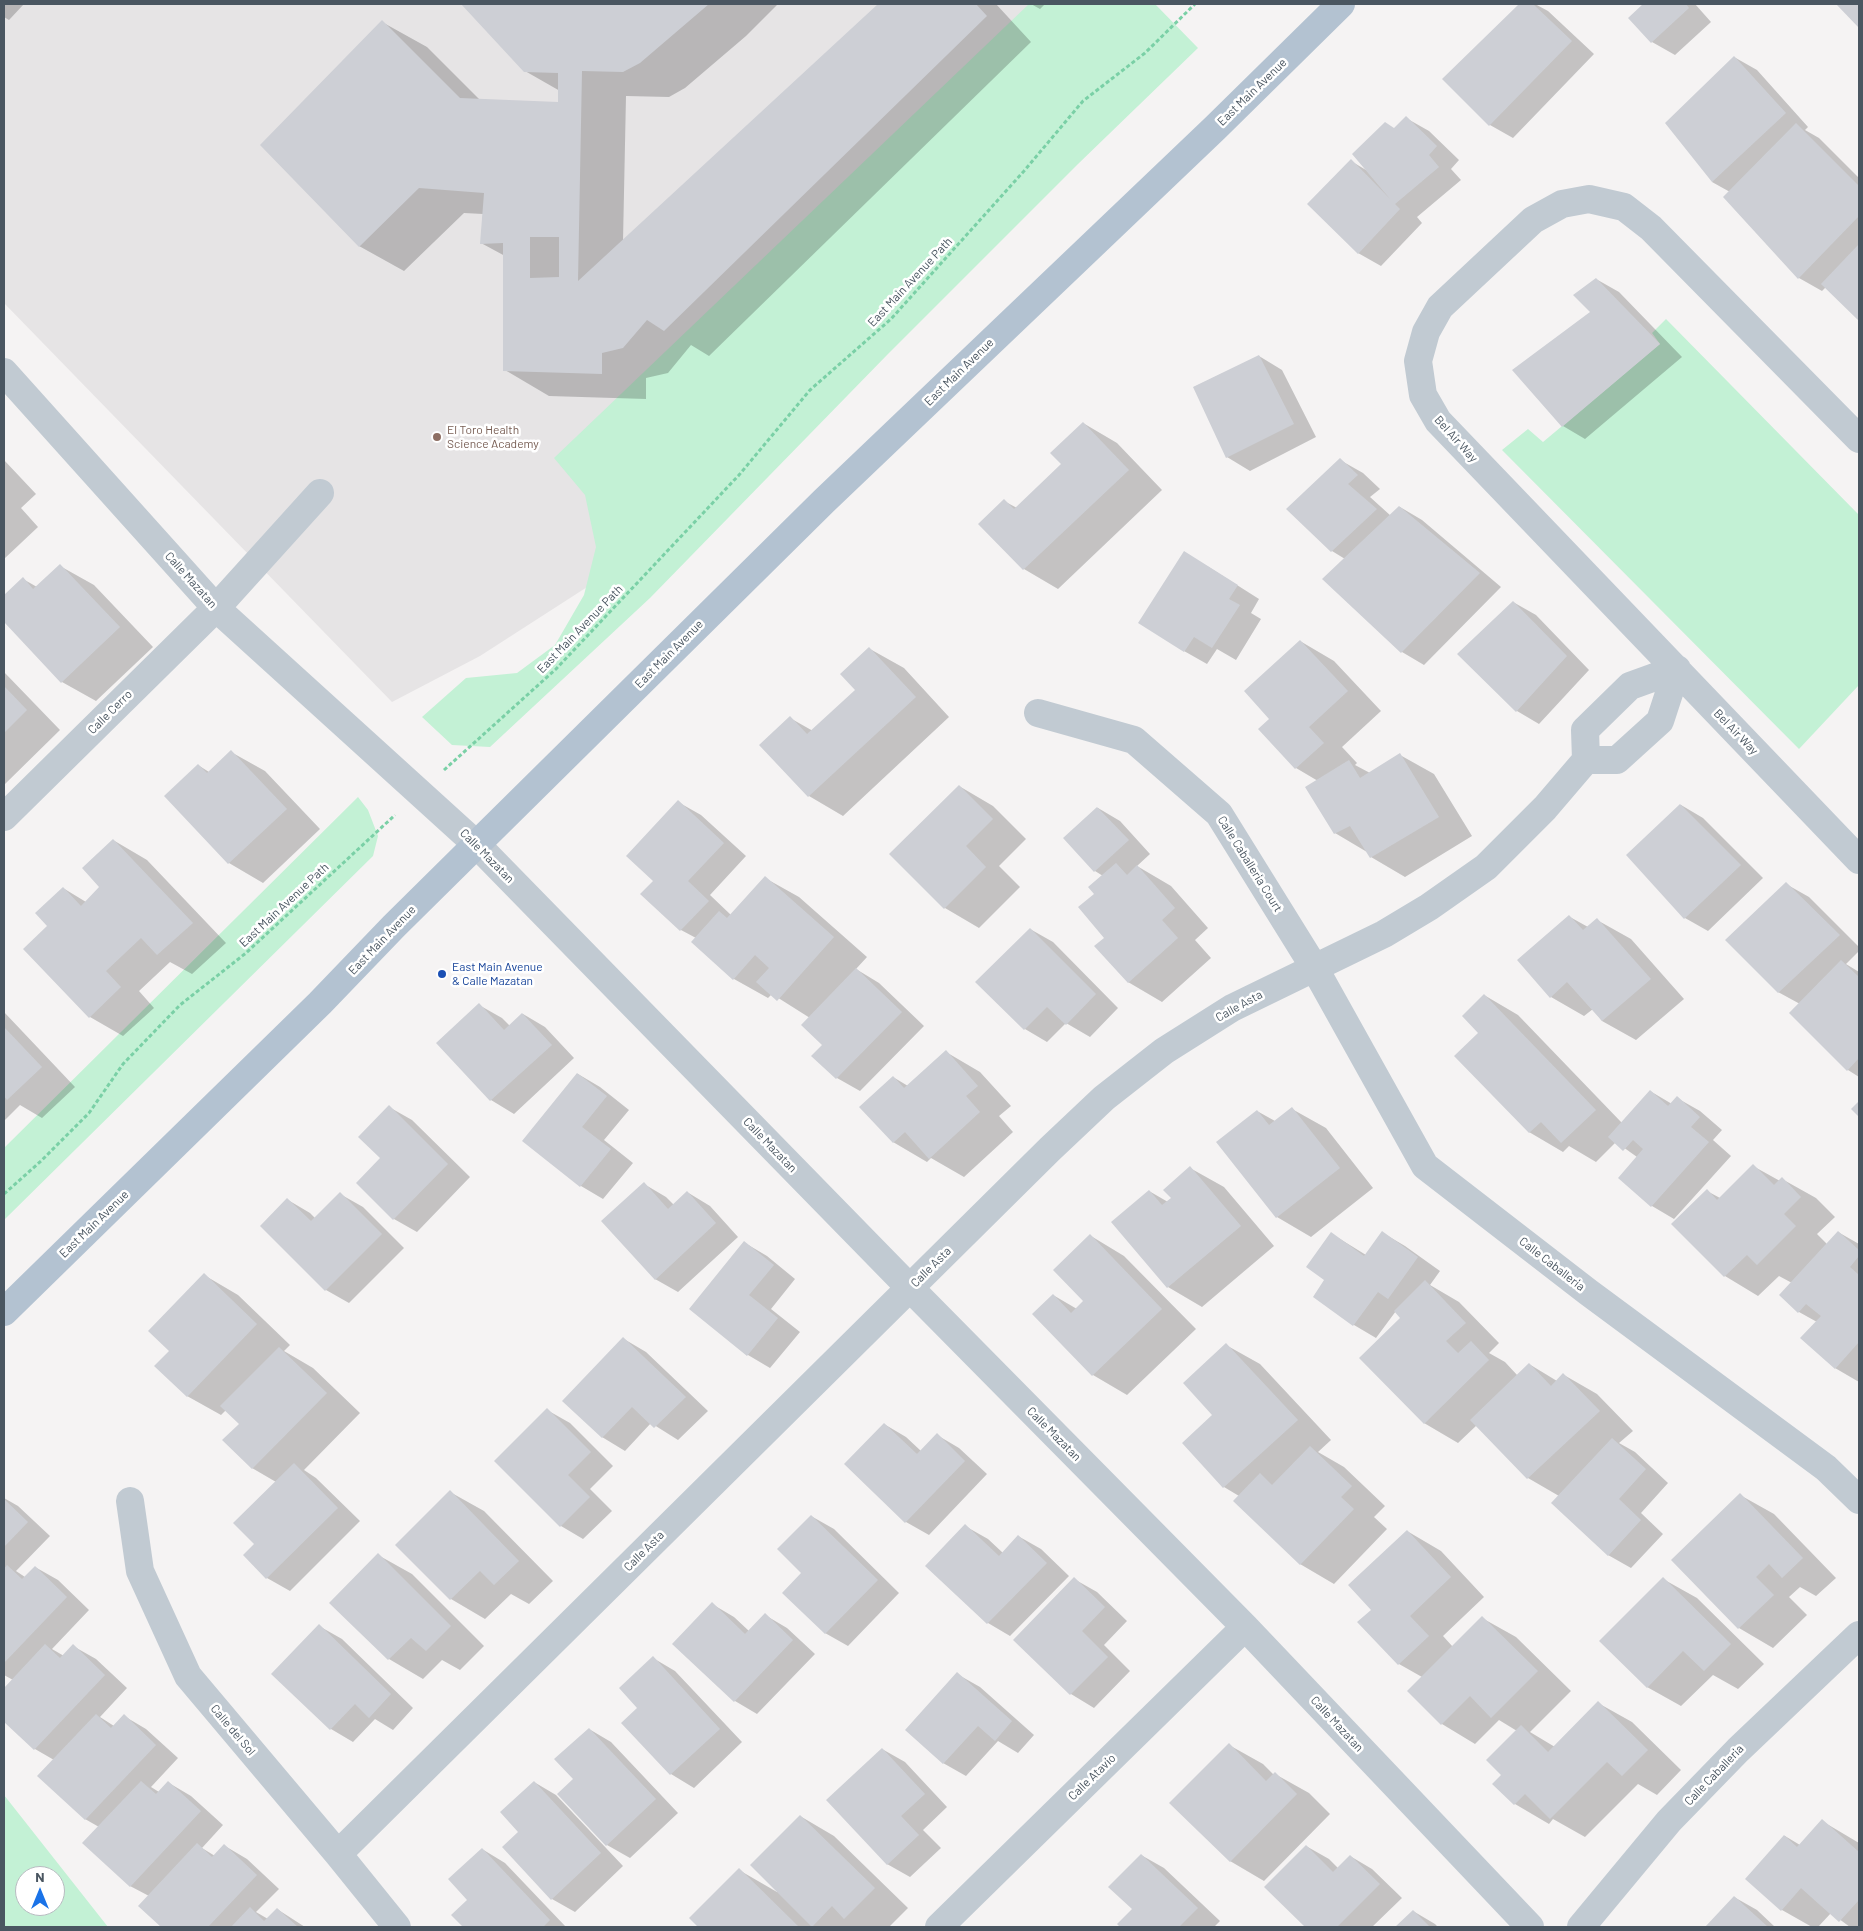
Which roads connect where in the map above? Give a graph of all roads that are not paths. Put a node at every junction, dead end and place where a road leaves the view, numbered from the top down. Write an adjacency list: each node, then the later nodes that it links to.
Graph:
1 (1342, 4): 10 (main road, East Main Avenue)
2 (4, 372): 5 (street, Calle Mazatan)
3 (1859, 439): 6 (street, Bel Air Way)
4 (320, 493): 5 (street, Calle Cerro)
5 (216, 608): 9 (street, Calle Cerro); 10 (street, Calle Mazatan)
6 (1677, 669): 8 (street); 8 (street); 11 (street, Bel Air Way)
7 (1038, 714): 12 (street, Calle Caballeria Court)
8 (1586, 760): 12 (street, Calle Asta)
9 (4, 817)
10 (476, 844): 13 (street, Calle Mazatan); 14 (main road, East Main Avenue)
11 (1859, 860)
12 (1314, 967): 13 (street, Calle Asta); 15 (street, Calle Caballeria)
13 (910, 1288): 17 (street, Calle Mazatan); 19 (street, Calle Asta)
14 (4, 1312)
15 (1859, 1500)
16 (130, 1501): 19 (street, Calle del Sol)
17 (1245, 1627): 21 (street, Calle Atavio); 22 (street, Calle Mazatan)
18 (1859, 1635): 23 (street, Calle Caballeria)
19 (338, 1854): 20 (street, Calle del Sol)
20 (397, 1927)
21 (939, 1927)
22 (1530, 1927)
23 (1581, 1927)

